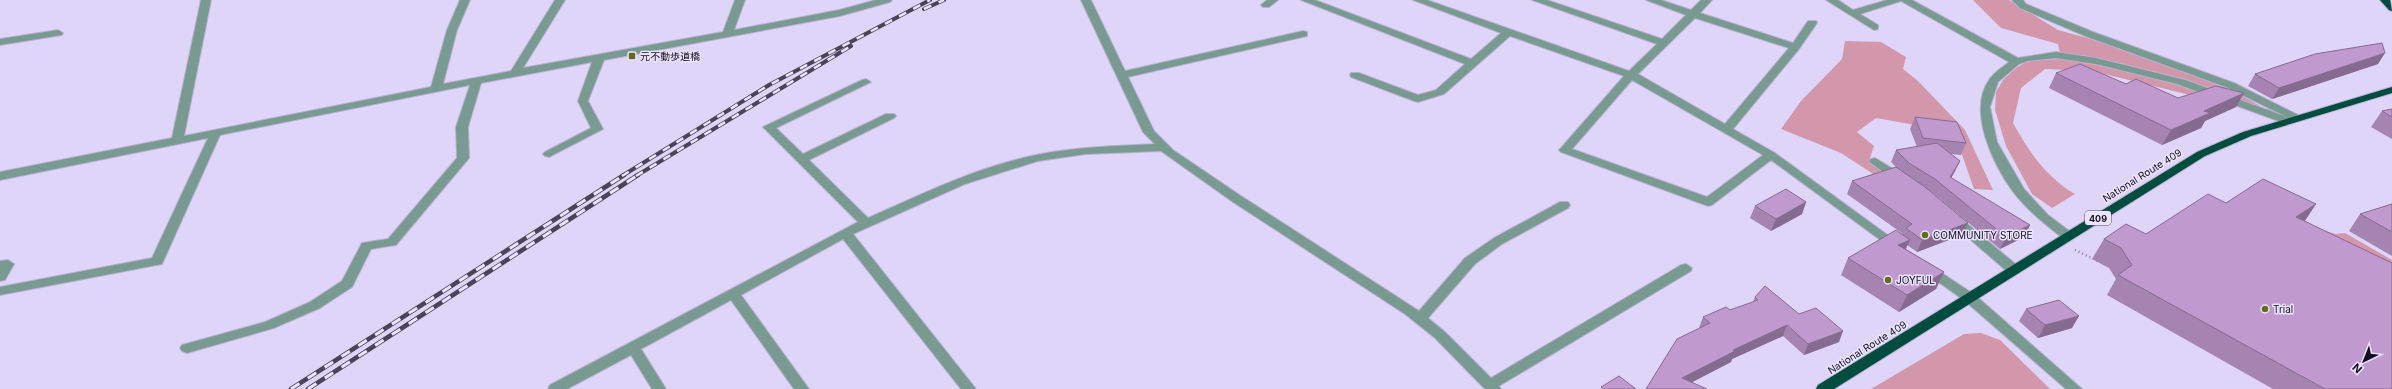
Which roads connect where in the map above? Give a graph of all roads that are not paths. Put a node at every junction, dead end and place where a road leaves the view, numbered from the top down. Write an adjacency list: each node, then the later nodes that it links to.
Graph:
1 (206, 0): 44 (street)
2 (465, 0): 38 (street)
3 (560, 0): 32 (street)
4 (740, 0): 25 (street)
5 (887, 0): 25 (street)
6 (1086, 0): 33 (street)
7 (1306, 0): 31 (street)
8 (1418, 0): 22 (street)
9 (1537, 0): 27 (street)
10 (1651, 0): 18 (street)
11 (1707, 0): 18 (street)
12 (1831, 0): 19 (street)
13 (1898, 0): 19 (street)
14 (1905, 0): 30 (street)
15 (2017, 0): 41 (street)
16 (2385, 0): 17 (highway)
17 (2392, 8)
18 (1693, 13): 27 (street); 28 (street)
19 (1853, 13): 21 (street)
20 (1812, 23): 28 (street)
21 (1874, 26)
22 (1508, 32): 31 (street); 35 (street)
23 (58, 33): 26 (street)
24 (1303, 34): 33 (street)
25 (727, 35): 29 (street)
26 (0, 42)
27 (1664, 43): 35 (street)
28 (1795, 47): 42 (street)
29 (599, 58): 32 (street); 46 (street)
30 (2016, 62): 41 (street); 56 (street)
31 (1472, 63): 34 (street)
32 (515, 72): 36 (street)
33 (1123, 75): 45 (street)
34 (1355, 75)
35 (1631, 75): 42 (street); 47 (street)
36 (477, 80): 38 (street); 68 (street)
37 (866, 82): 48 (street)
38 (436, 89): 43 (street)
39 (2392, 90): 41 (highway, National Route 409 / 409)
40 (890, 116): 48 (street)
41 (2293, 119): 56 (highway, National Route 409 / 409)
42 (1727, 130): 47 (street)
43 (215, 134): 44 (street); 63 (street)
44 (177, 141): 50 (street)
45 (1164, 147): 54 (street); 66 (street)
46 (550, 154)
47 (1771, 155): 57 (street)
48 (801, 159): 54 (street)
49 (1875, 161): 51 (street)
50 (0, 176)
51 (1913, 187)
52 (1564, 205): 66 (street)
53 (1943, 210): 61 (street)
54 (866, 223): 55 (street)
55 (845, 233): 64 (street); 73 (street)
56 (2068, 236): 61 (highway, National Route 409 / 409)
57 (1906, 252)
58 (1918, 261): 65 (street)
59 (0, 265): 62 (street)
60 (1686, 268): 69 (street)
61 (2014, 270): 65 (highway, National Route 409 / 409)
62 (0, 277)
63 (0, 291)
64 (733, 293): 67 (street); 72 (street)
65 (1970, 298): 74 (highway, National Route 409 / 409); 75 (street)
66 (1420, 319): 69 (street)
67 (633, 347): 70 (street); 71 (street)
68 (187, 348)
69 (1492, 387)
70 (554, 389)
71 (659, 389)
72 (802, 389)
73 (969, 389)
74 (1823, 389)
75 (2075, 389)

